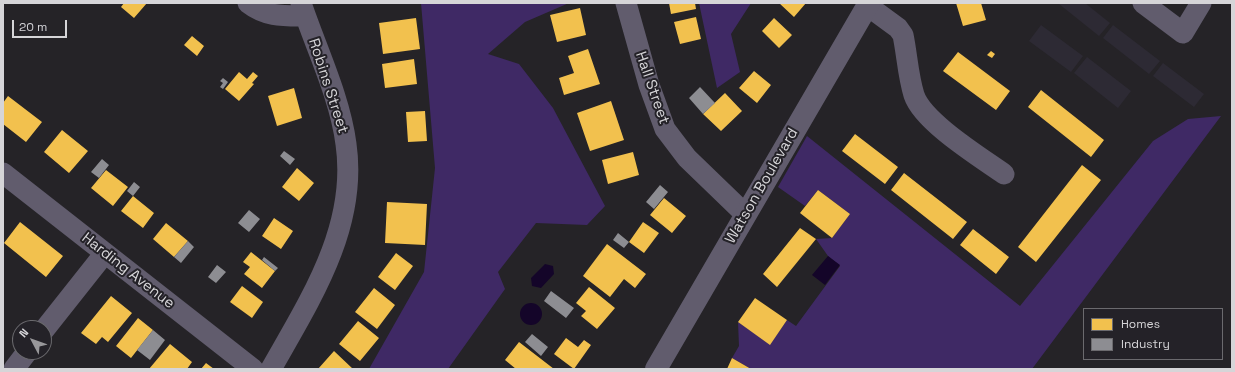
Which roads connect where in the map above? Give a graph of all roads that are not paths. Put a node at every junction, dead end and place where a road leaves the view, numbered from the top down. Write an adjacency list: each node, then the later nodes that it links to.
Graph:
1 (248, 3): 6 (street)
2 (626, 3): 9 (street, Hall Street)
3 (1143, 3): 4 (street)
4 (1201, 3)
5 (868, 4): 8 (street); 9 (street, Watson Boulevard)
6 (303, 9): 15 (street, Robins Street)
7 (3, 173): 10 (street, Harding Avenue)
8 (1004, 174)
9 (745, 214): 16 (street, Watson Boulevard)
10 (105, 252): 11 (street); 14 (street, Harding Avenue)
11 (52, 320)
12 (21, 360): 13 (street)
13 (14, 369)
14 (253, 369)
15 (271, 369)
16 (656, 369)

